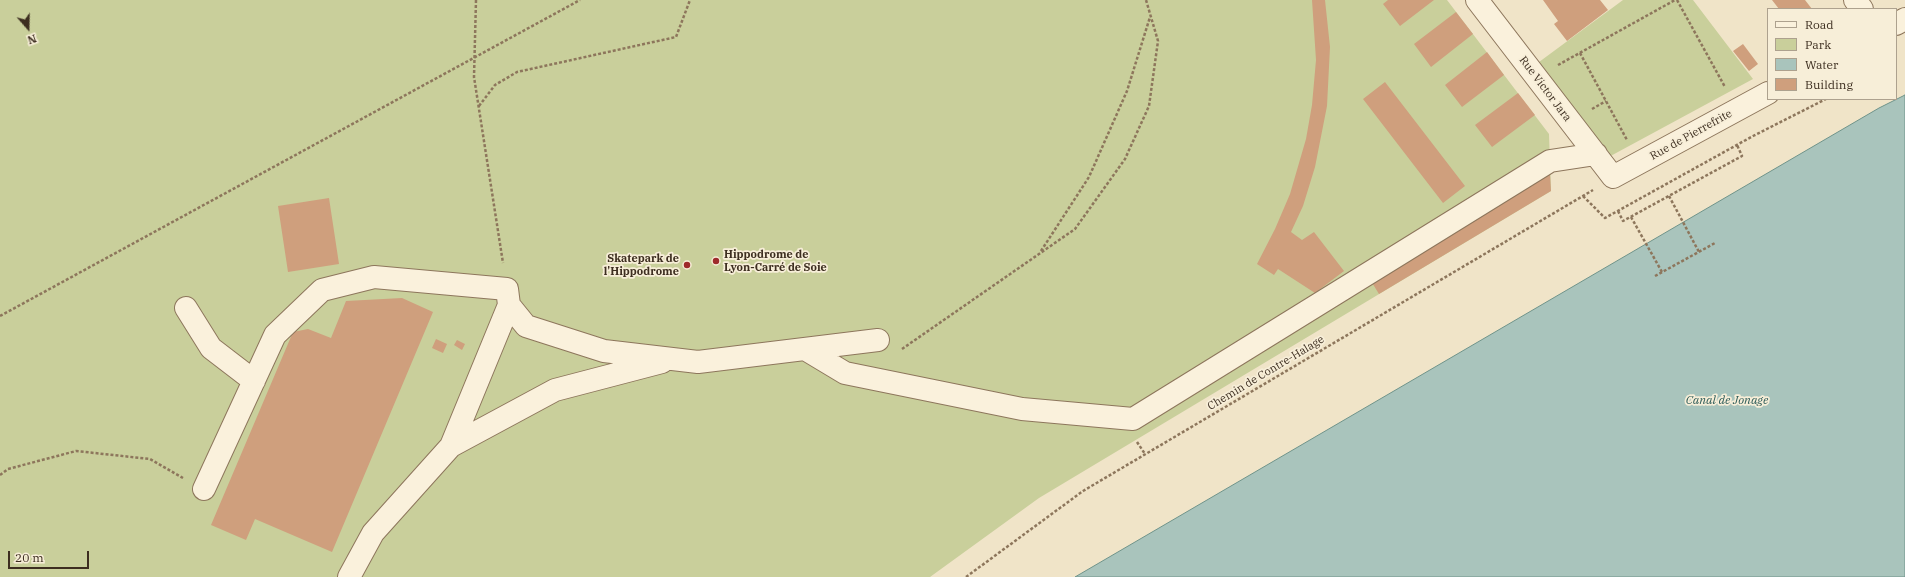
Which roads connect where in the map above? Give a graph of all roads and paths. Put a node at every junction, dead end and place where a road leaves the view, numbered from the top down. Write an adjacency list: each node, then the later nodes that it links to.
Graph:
1 (476, 0): 11 (path)
2 (580, 0): 11 (path)
3 (690, 0): 15 (path)
4 (1146, 0): 9 (path)
5 (1477, 0): 12 (street, Rue Victor Jara)
6 (1676, 0): 10 (path); 16 (path)
7 (1855, 0): 8 (street)
8 (1861, 8)
9 (1150, 16): 27 (path); 27 (path)
10 (1580, 53): 12 (path); 20 (path)
11 (475, 58): 15 (path); 32 (path)
12 (1536, 77): 19 (street, Rue Victor Jara)
13 (1767, 94): 16 (street, Rue de Pierrefrite)
14 (1824, 100): 17 (path)
15 (479, 106): 30 (path)
16 (1738, 109): 17 (path); 20 (street, Rue de Pierrefrite)
17 (1753, 136): 18 (path)
18 (1737, 146): 22 (path); 23 (path)
19 (1596, 154): 21 (street, Rue Victor Jara); 34 (street)
20 (1639, 163): 21 (street, Rue de Pierrefrite)
21 (1614, 177)
22 (1669, 196): 24 (path); 26 (path)
23 (1618, 211): 24 (path); 42 (path, Chemin de Contre-Halage)
24 (1631, 216): 28 (path)
25 (1714, 243): 26 (path)
26 (1699, 252): 28 (path)
27 (1040, 253): 35 (path)
28 (1662, 272): 29 (path)
29 (1655, 276)
30 (508, 297): 36 (street); 37 (street); 38 (street)
31 (186, 308): 37 (street)
32 (0, 316)
33 (878, 340): 34 (street)
34 (805, 349): 36 (street)
35 (901, 349)
36 (674, 359): 38 (street)
37 (254, 381): 40 (street)
38 (451, 446): 41 (street)
39 (0, 475): 40 (path)
40 (204, 489)
41 (349, 577)
42 (966, 577)

